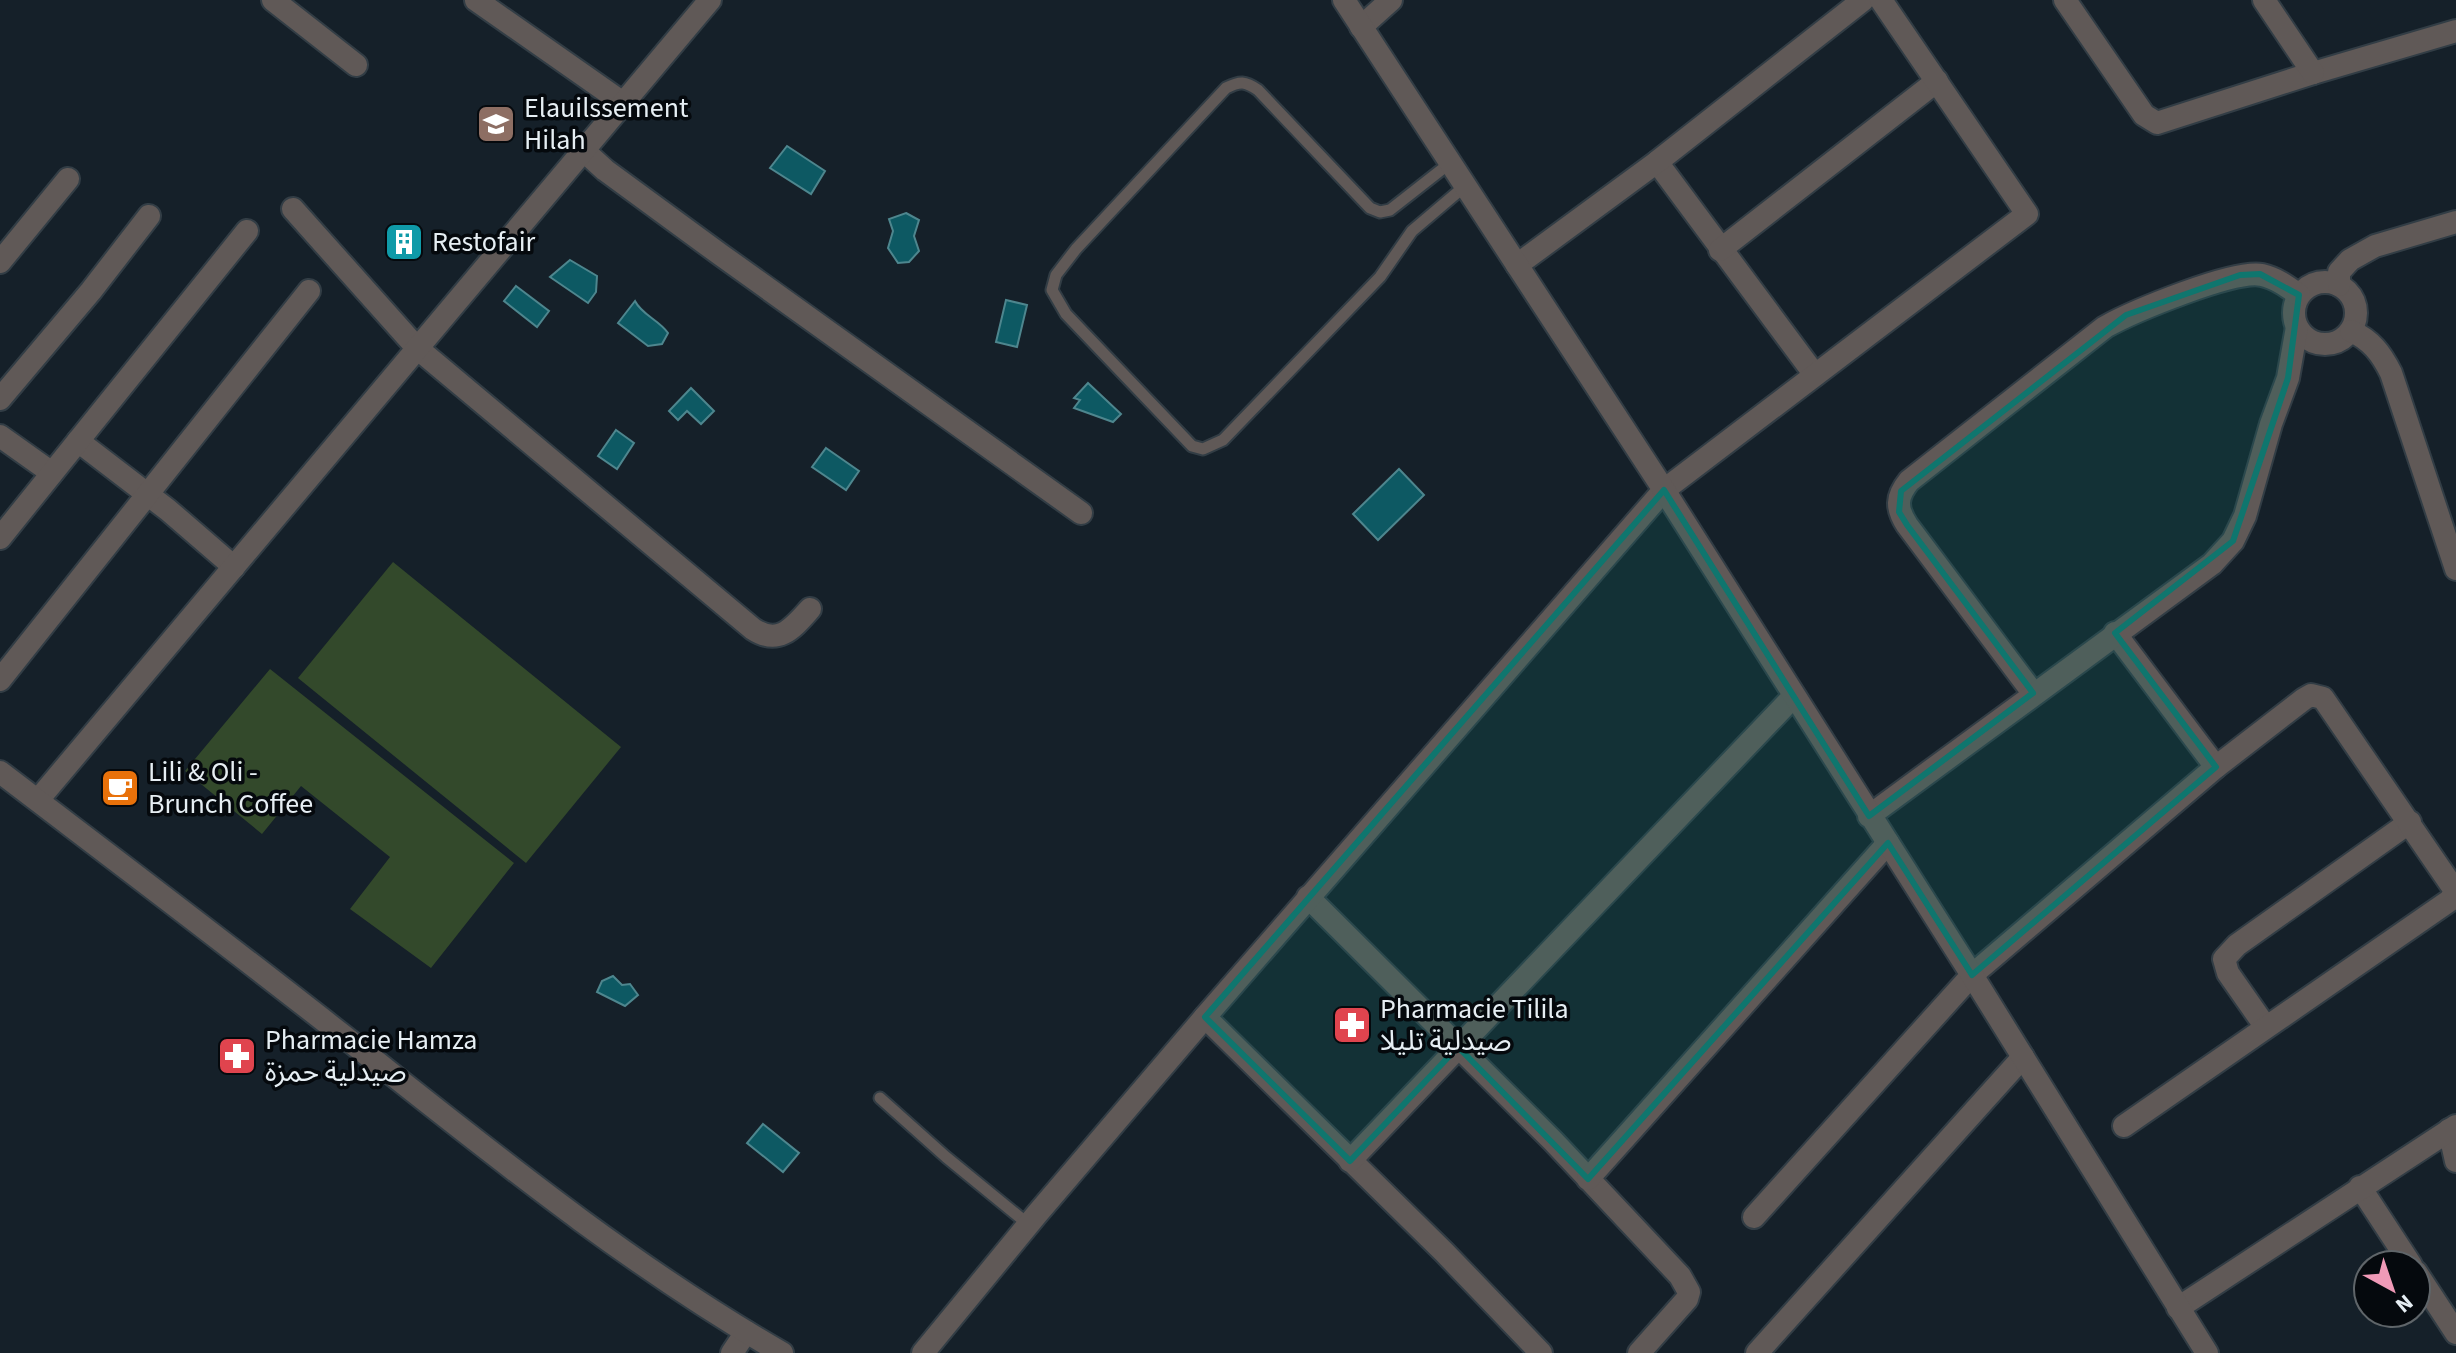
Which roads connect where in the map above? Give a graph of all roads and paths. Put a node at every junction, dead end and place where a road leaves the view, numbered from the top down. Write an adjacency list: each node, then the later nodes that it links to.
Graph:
1 (273, 0): 12 (street)
2 (476, 0): 15 (street)
3 (710, 0): 15 (street)
4 (1344, 0): 10 (street)
5 (1391, 0): 10 (street)
6 (1863, 0): 17 (street)
7 (1881, 0): 14 (street)
8 (2065, 0): 13 (street)
9 (2264, 0): 13 (street)
10 (1361, 27): 18 (street)
11 (2456, 31): 13 (street)
12 (356, 65)
13 (2313, 73)
14 (1937, 81): 25 (street); 35 (street)
15 (623, 103): 16 (street)
16 (583, 150): 33 (street); 42 (street)
17 (1657, 162): 25 (street); 27 (street)
18 (1450, 163): 20 (street); 20 (lane)
19 (68, 179): 26 (street)
20 (1465, 186): 27 (street)
21 (293, 209): 33 (street)
22 (149, 216): 34 (street)
23 (2456, 222): 28 (street)
24 (247, 231): 38 (street)
25 (1720, 250): 35 (street)
26 (0, 262)
27 (1517, 265): 40 (street)
28 (2339, 285): 30 (street); 32 (street)
29 (309, 291): 41 (street)
30 (2299, 295): 31 (street); 49 (street)
31 (2297, 327): 32 (street); 47 (street)
32 (2351, 331): 45 (street)
33 (417, 348): 44 (street); 46 (street)
34 (9, 369): 36 (street)
35 (1815, 375): 40 (street)
36 (0, 399)
37 (0, 436): 39 (street)
38 (78, 441): 39 (street); 41 (street)
39 (52, 473): 43 (street)
40 (1664, 490): 50 (street); 57 (street)
41 (148, 495): 44 (street); 48 (street)
42 (1081, 513)
43 (0, 538)
44 (234, 567): 53 (street)
45 (2456, 569)
46 (810, 609)
47 (2115, 633): 49 (street); 51 (street)
48 (0, 680)
49 (2033, 693): 54 (street)
50 (1794, 696): 54 (street); 61 (street)
51 (2216, 767): 55 (street); 58 (street)
52 (0, 772): 53 (street)
53 (38, 800): 75 (street)
54 (1869, 816): 56 (street)
55 (2410, 822): 60 (street); 60 (street)
56 (1888, 843): 58 (street); 68 (street)
57 (1308, 897): 59 (street); 61 (street)
58 (1972, 975): 62 (street); 70 (street)
59 (1205, 1017): 66 (street); 71 (street)
60 (2265, 1026): 64 (street)
61 (1458, 1047): 66 (street); 68 (street)
62 (2023, 1057): 74 (street); 82 (street)
63 (880, 1098): 71 (lane)
64 (2124, 1126)
65 (2452, 1128): 67 (street); 69 (street)
66 (1350, 1161): 80 (street)
67 (2456, 1161)
68 (1588, 1179): 81 (street)
69 (2360, 1187): 72 (street); 74 (street)
70 (1754, 1217)
71 (1028, 1224): 79 (street)
72 (2401, 1249)
73 (2432, 1296): 76 (street)
74 (2178, 1308): 83 (street)
75 (746, 1332): 77 (street); 78 (street)
76 (2456, 1333)
77 (732, 1353)
78 (782, 1353)
79 (923, 1353)
80 (1541, 1353)
81 (1639, 1353)
82 (1757, 1353)
83 (2207, 1353)

